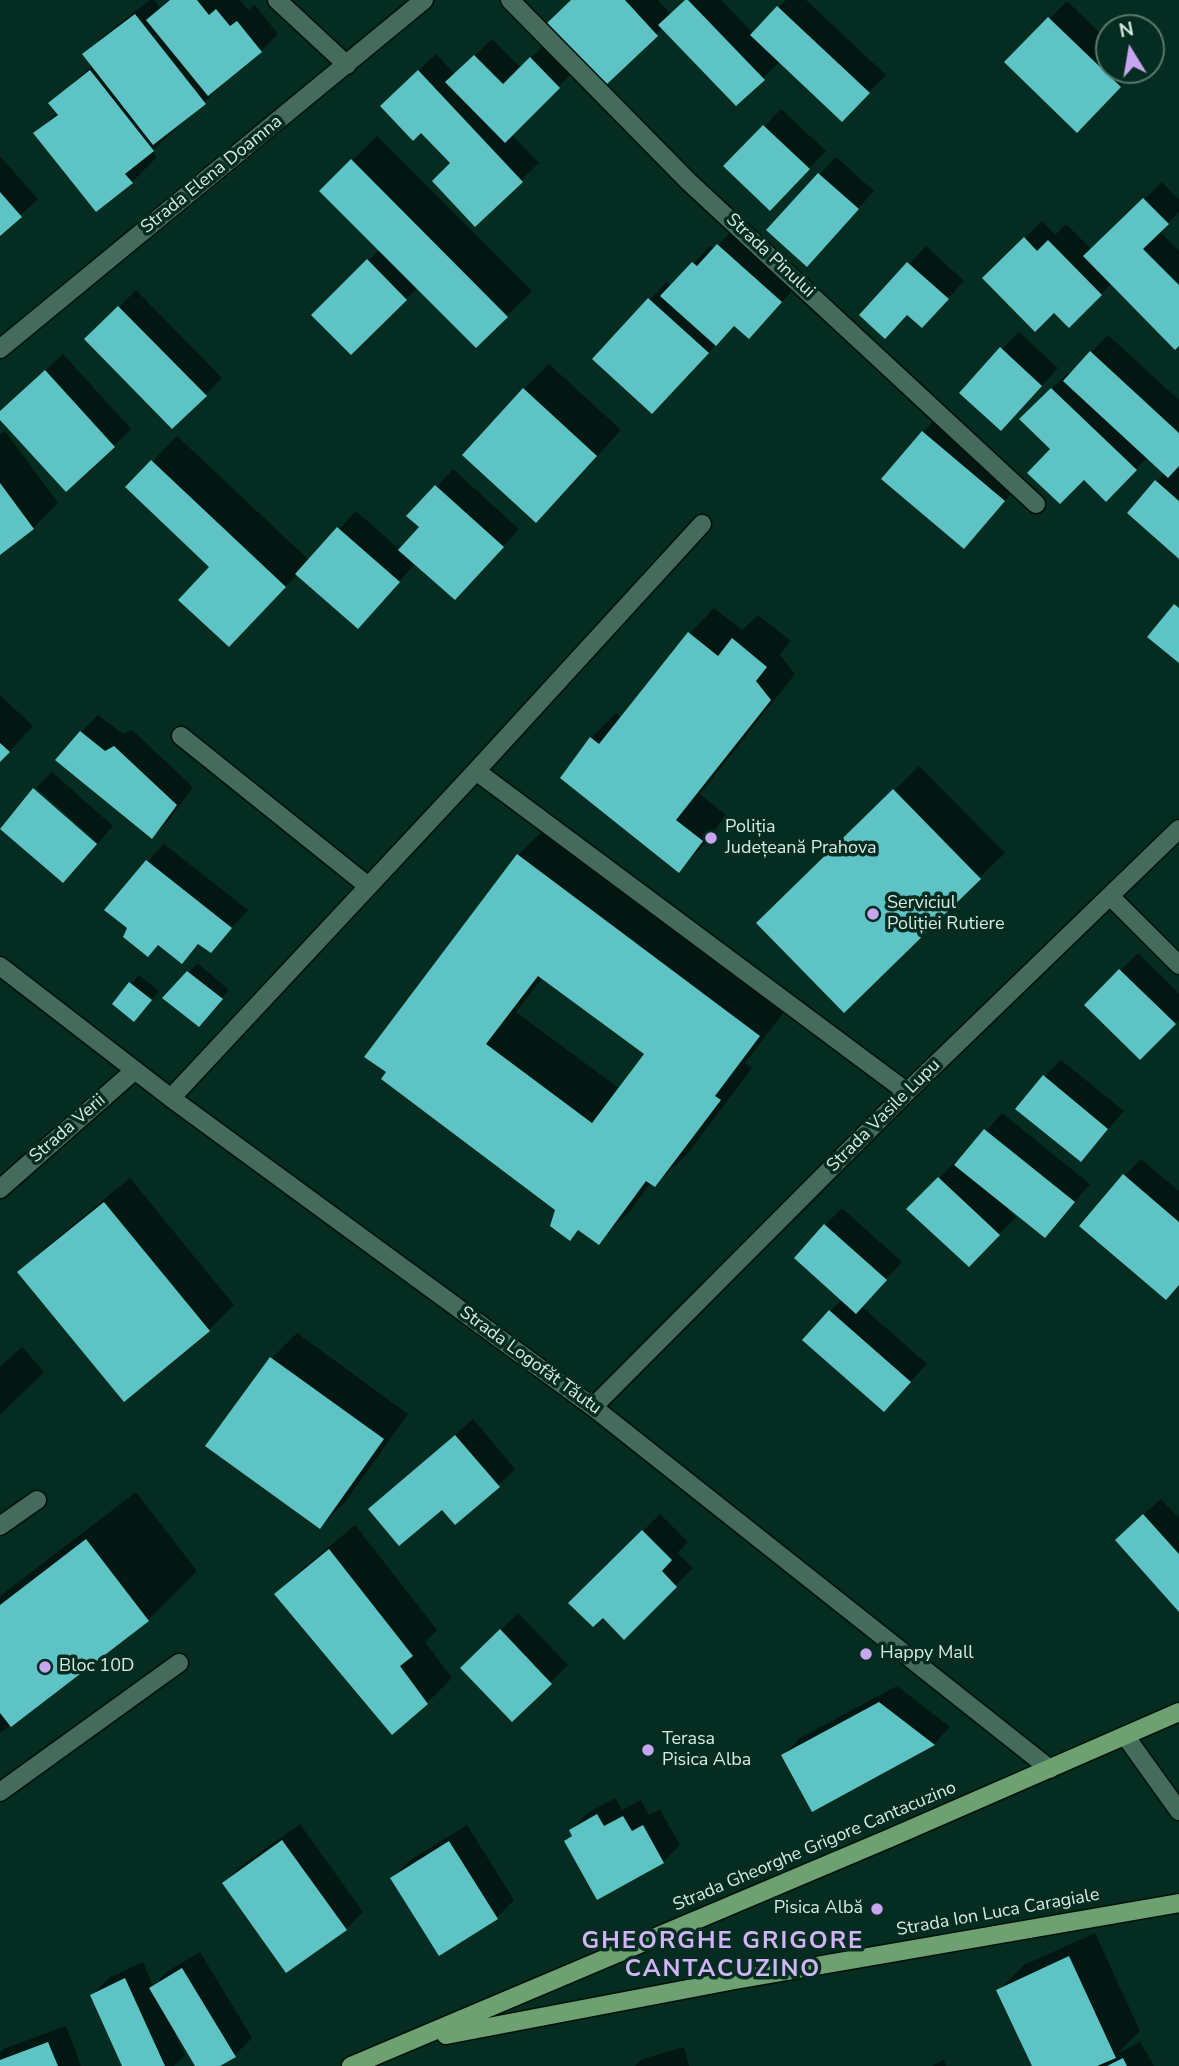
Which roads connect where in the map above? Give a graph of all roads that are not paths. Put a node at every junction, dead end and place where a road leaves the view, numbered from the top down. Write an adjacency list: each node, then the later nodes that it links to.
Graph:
1 (277, 0): 4 (street)
2 (425, 0): 4 (street, Strada Elena Doamna)
3 (510, 0): 6 (street, Strada Pinului)
4 (347, 65): 5 (street, Strada Elena Doamna)
5 (0, 349)
6 (1037, 504)
7 (702, 524): 9 (street)
8 (181, 736): 11 (street)
9 (476, 771): 11 (street); 16 (street)
10 (1179, 829): 12 (street, Strada Vasile Lupu)
11 (368, 886): 17 (street)
12 (1110, 896): 13 (street); 16 (street, Strada Vasile Lupu)
13 (1179, 965)
14 (0, 966): 15 (street, Strada Logofăt Tăutu)
15 (135, 1070): 17 (street, Strada Logofăt Tăutu); 18 (street, Strada Verii)
16 (906, 1092): 19 (street, Strada Vasile Lupu)
17 (171, 1098): 19 (street, Strada Logofăt Tăutu)
18 (0, 1189)
19 (593, 1407): 25 (street, Strada Logofăt Tăutu)
20 (37, 1500): 21 (street)
21 (0, 1526)
22 (179, 1663): 26 (street)
23 (1179, 1712): 24 (main road, Strada Gheorghe Grigore Cantacuzino)
24 (1126, 1737): 25 (main road, Strada Gheorghe Grigore Cantacuzino); 27 (street)
25 (1050, 1769): 29 (main road, Strada Gheorghe Grigore Cantacuzino)
26 (0, 1792)
27 (1179, 1811)
28 (1179, 1903): 29 (main road, Strada Ion Luca Caragiale)
29 (412, 2042): 30 (main road, Strada Gheorghe Grigore Cantacuzino)
30 (351, 2066)

